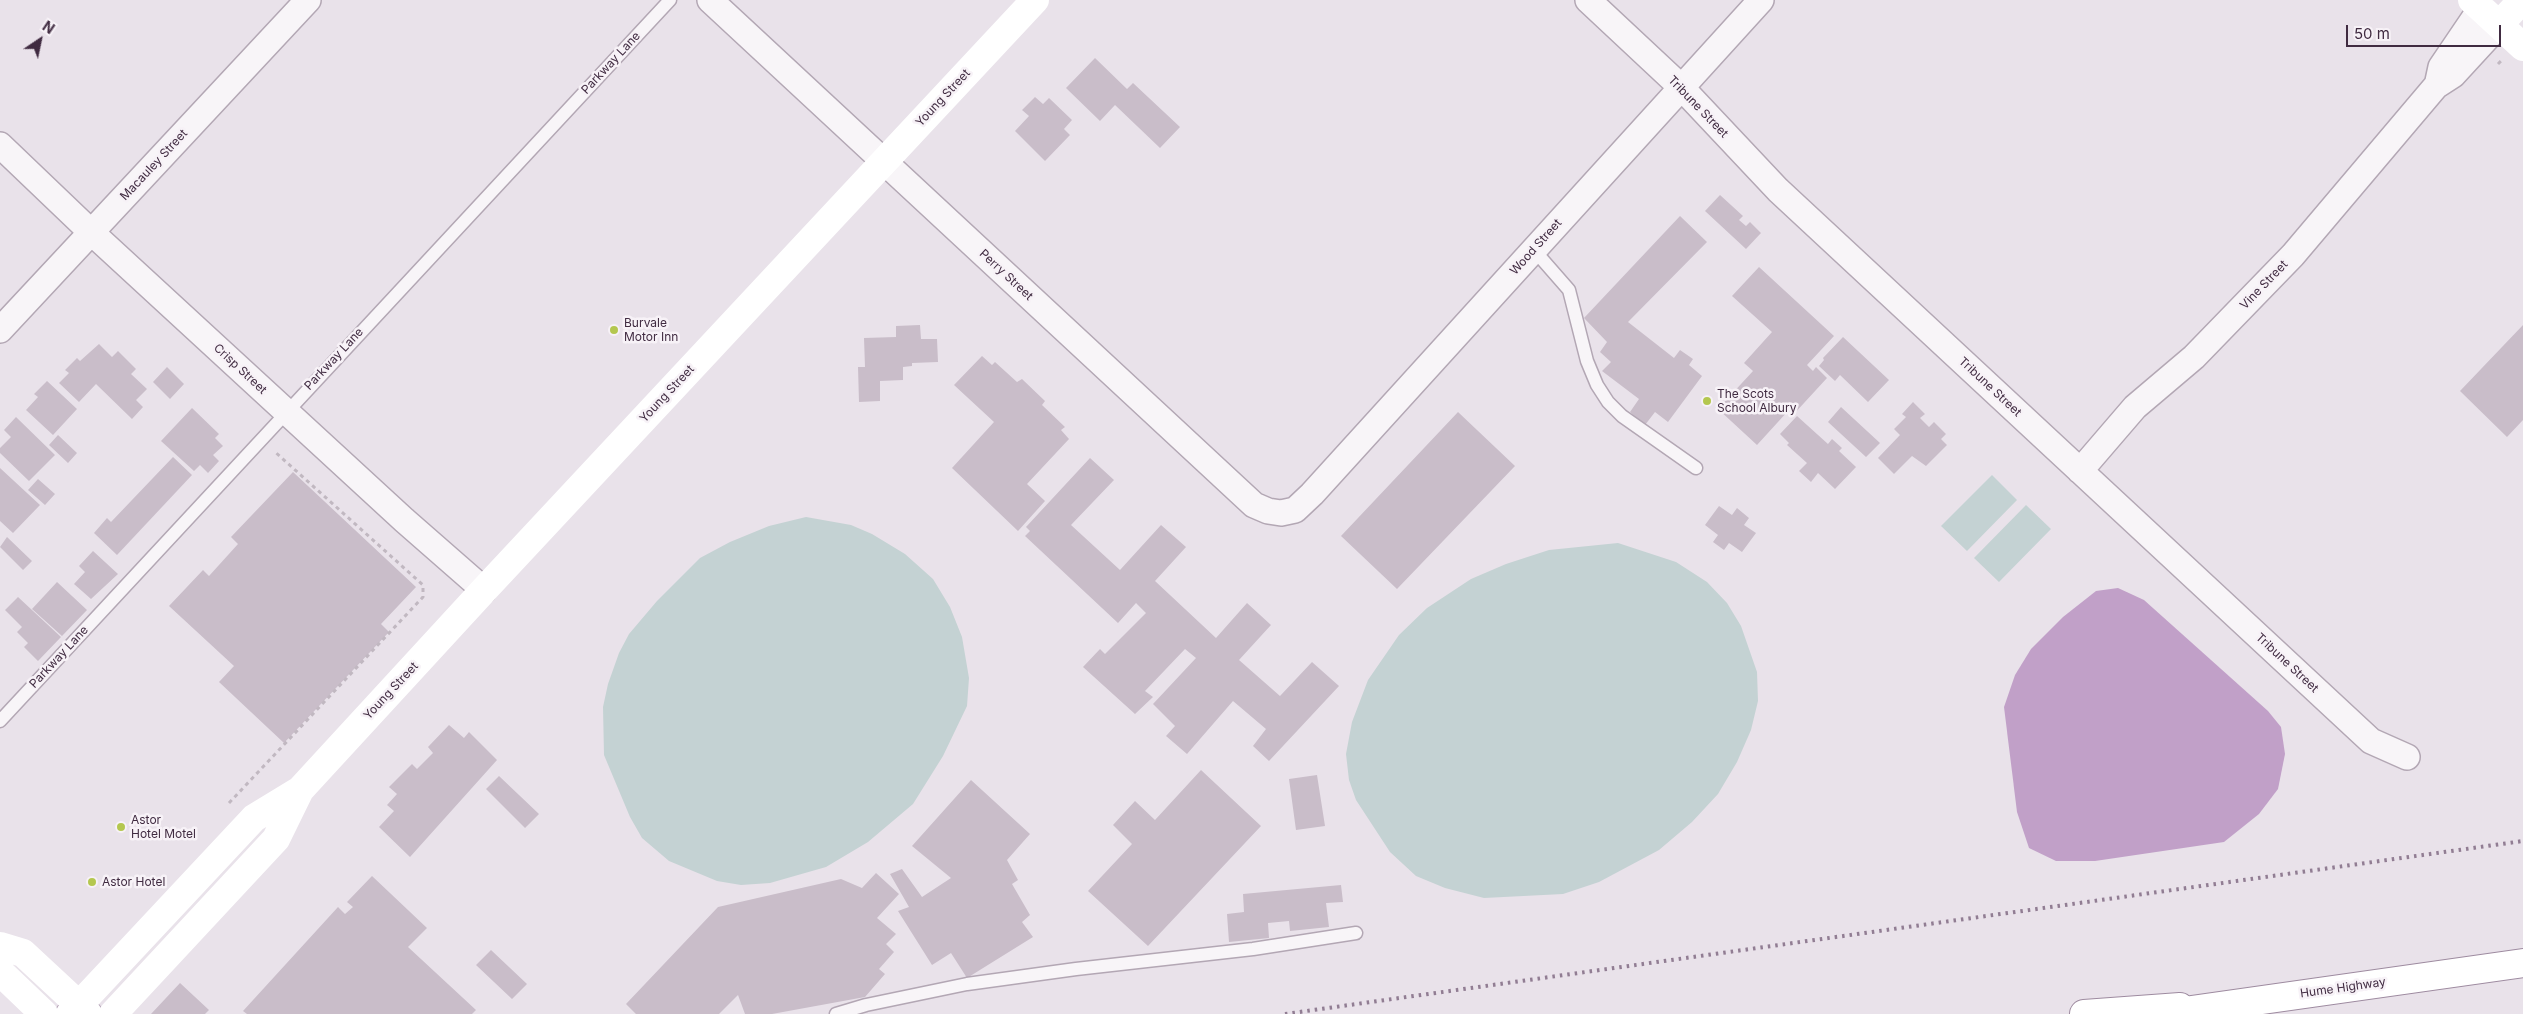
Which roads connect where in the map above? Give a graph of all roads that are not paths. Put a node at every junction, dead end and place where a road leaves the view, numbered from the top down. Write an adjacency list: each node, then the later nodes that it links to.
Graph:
1 (308, 0): 12 (street, Macauley Street)
2 (670, 0): 15 (lane, Parkway Lane)
3 (710, 0): 11 (street, Perry Street)
4 (1035, 0): 11 (main road, Young Street)
5 (1588, 0): 9 (street, Tribune Street)
6 (1761, 0): 9 (street, Wood Street)
7 (2501, 7): 8 (main road); 17 (street, Vine Street)
8 (2523, 48)
9 (1681, 87): 13 (street, Wood Street); 17 (street, Tribune Street)
10 (0, 145): 12 (street, Crisp Street)
11 (885, 161): 18 (street, Perry Street); 19 (main road, Young Street)
12 (91, 232): 14 (street, Macauley Street); 15 (street, Crisp Street)
13 (1534, 250): 16 (lane); 18 (street, Wood Street)
14 (0, 330)
15 (286, 411): 19 (street, Crisp Street); 20 (lane, Parkway Lane)
16 (1696, 468)
17 (2080, 471): 21 (street, Tribune Street)
18 (1312, 494)
19 (484, 590): 22 (main road, Young Street)
20 (0, 720)
21 (2406, 756)
22 (300, 790): 28 (main road, Young Street); 30 (main road, Young Street)
23 (1356, 933): 31 (lane)
24 (0, 946): 28 (main road)
25 (2523, 963): 27 (main road, Hume Highway)
26 (0, 972): 29 (main road)
27 (2246, 1002): 32 (main road); 33 (main road, Hume Highway)
28 (79, 1011)
29 (44, 1014)
30 (113, 1014)
31 (836, 1014)
32 (2084, 1014)
33 (2163, 1014)

